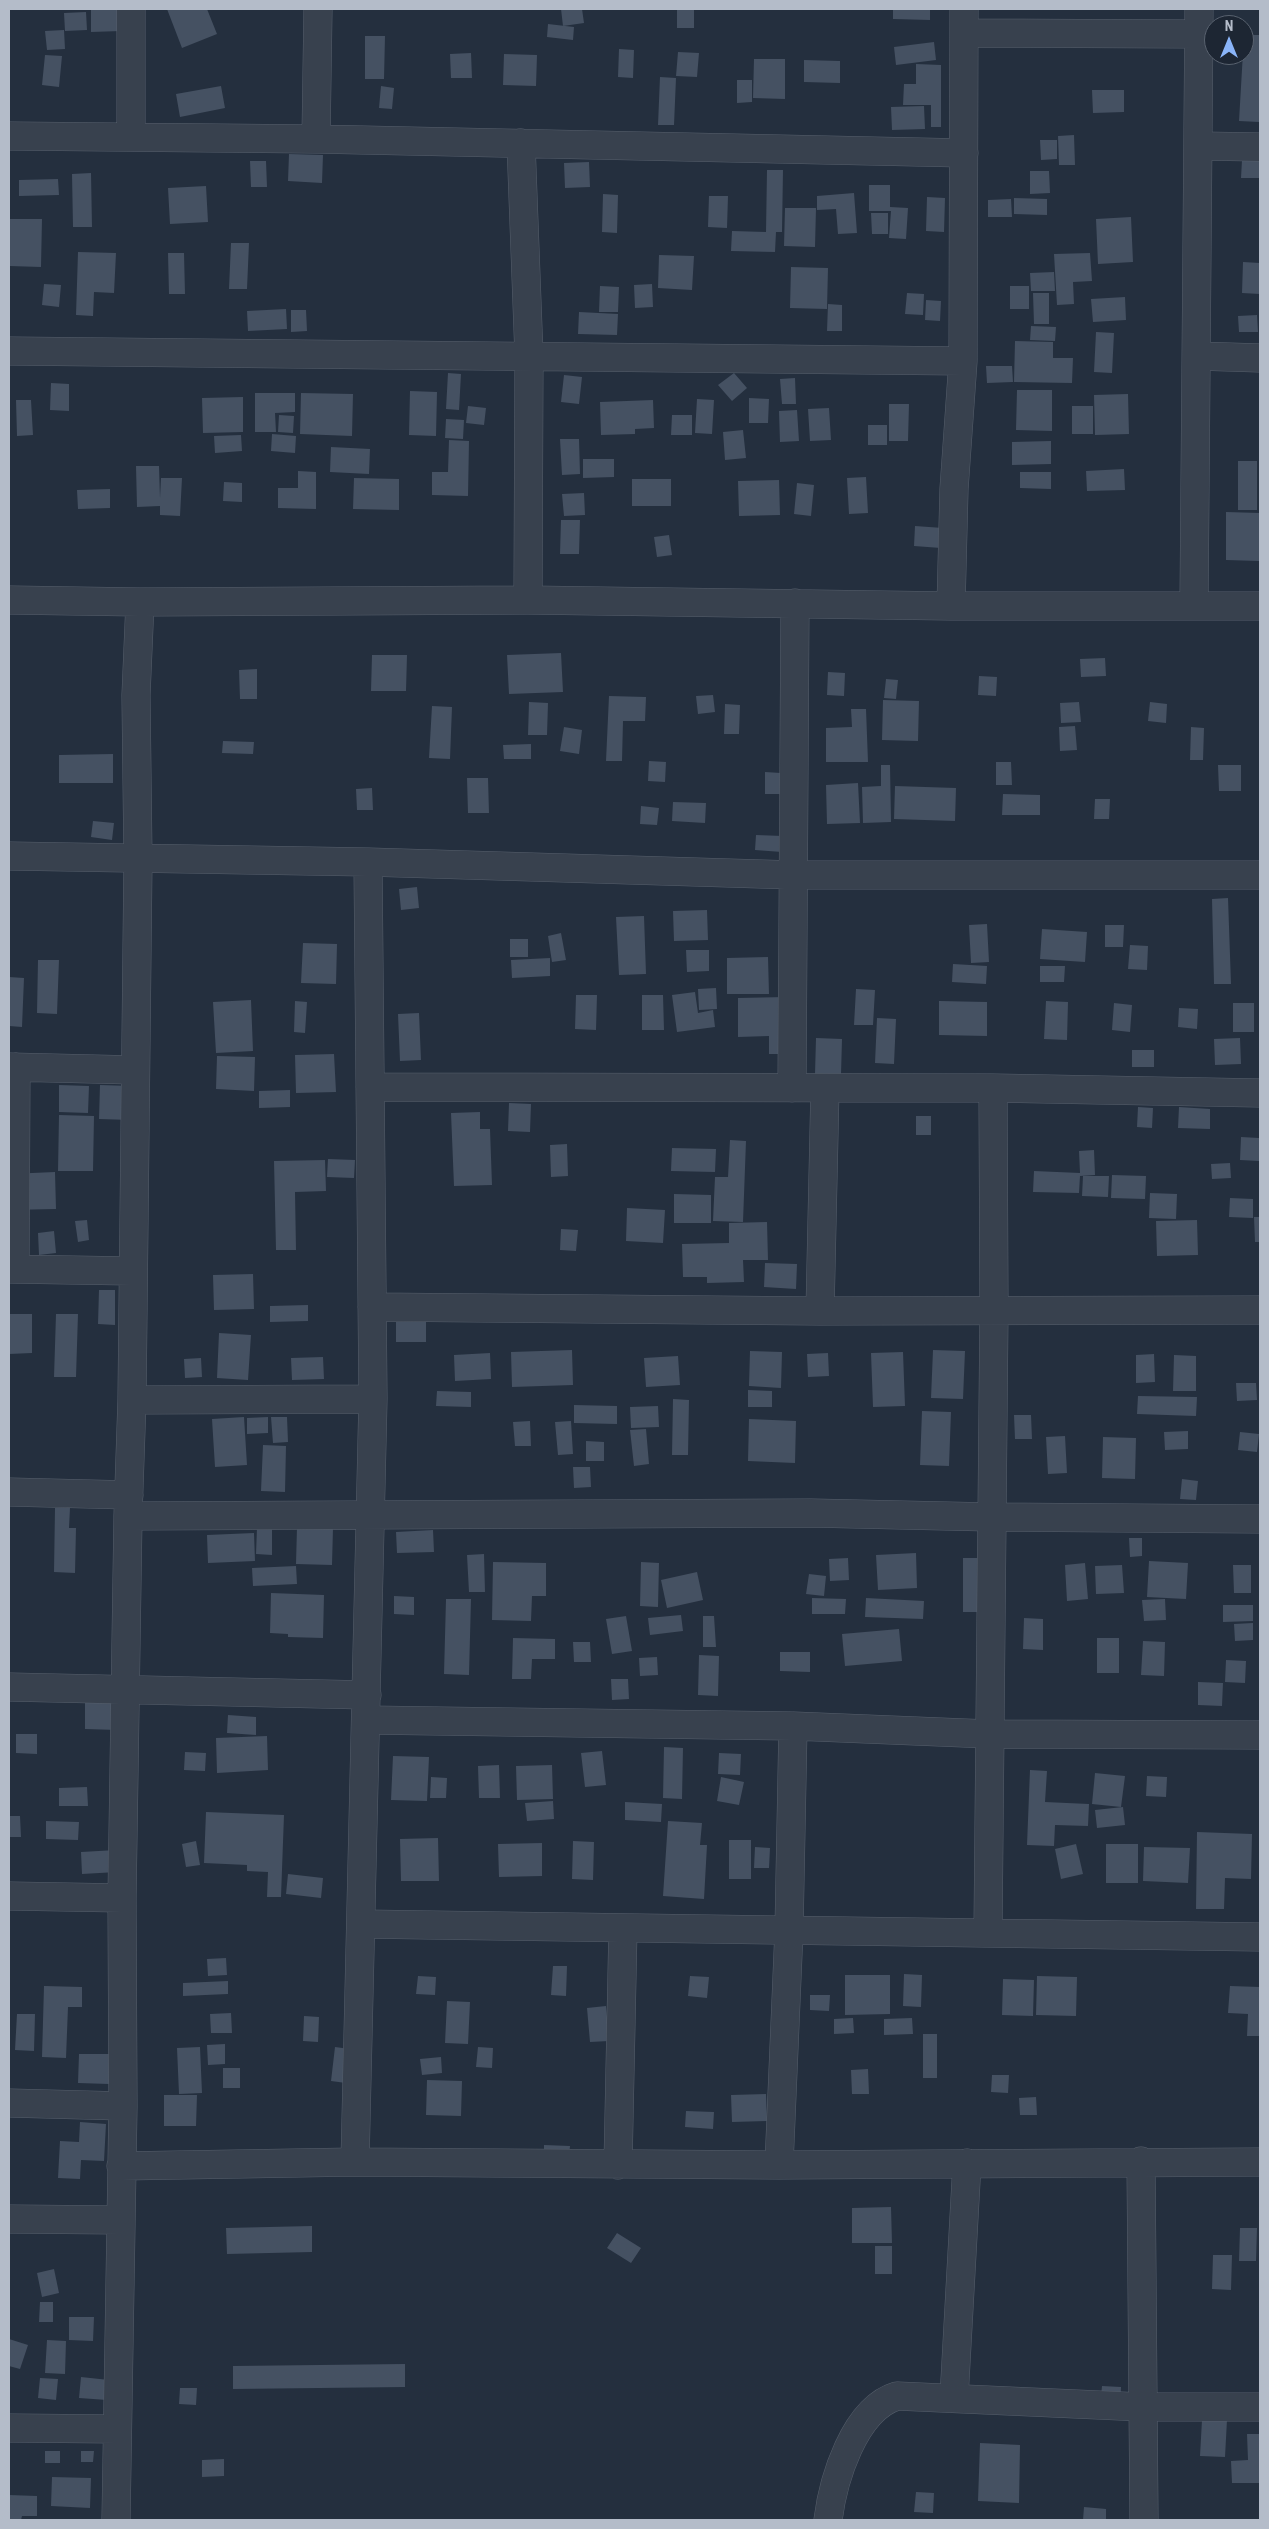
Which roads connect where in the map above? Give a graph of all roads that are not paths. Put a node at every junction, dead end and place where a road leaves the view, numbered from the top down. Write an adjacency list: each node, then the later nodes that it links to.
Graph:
1 (131, 9): 6 (street)
2 (318, 9): 7 (street)
3 (964, 21): 4 (street); 11 (street)
4 (1199, 21): 9 (street)
5 (9, 136): 6 (street)
6 (131, 137): 7 (street)
7 (316, 138): 8 (street)
8 (521, 143): 11 (street); 13 (street)
9 (1199, 146): 10 (street); 14 (street)
10 (1260, 147)
11 (964, 152): 16 (street)
12 (9, 351): 13 (street)
13 (529, 356): 16 (street); 18 (street)
14 (1197, 356): 15 (street); 21 (street)
15 (1260, 358)
16 (963, 361): 22 (street)
17 (9, 600): 19 (street)
18 (528, 600): 19 (street); 20 (street)
19 (140, 602): 25 (street)
20 (796, 603): 22 (street); 27 (street)
21 (1194, 605): 22 (street); 23 (street)
22 (952, 606)
23 (1260, 606)
24 (9, 856): 25 (street)
25 (138, 860): 26 (street); 30 (street)
26 (368, 862): 27 (street); 31 (street)
27 (794, 875): 28 (street); 32 (street)
28 (1260, 875)
29 (12, 1067): 30 (street); 36 (street)
30 (135, 1070): 37 (street)
31 (370, 1086): 32 (street); 38 (street)
32 (792, 1088): 33 (street)
33 (824, 1088): 34 (street); 41 (street)
34 (993, 1088): 35 (street); 39 (street)
35 (1260, 1093)
36 (12, 1269): 37 (street)
37 (132, 1271): 43 (street)
38 (372, 1307): 41 (street); 42 (street)
39 (994, 1310): 40 (street); 41 (street); 47 (street)
40 (1260, 1310)
41 (820, 1311)
42 (373, 1399): 43 (street); 46 (street)
43 (132, 1400): 45 (street)
44 (9, 1492): 45 (street)
45 (128, 1506): 46 (street); 50 (street)
46 (370, 1513): 47 (street); 51 (street)
47 (991, 1517): 48 (street); 53 (street)
48 (1260, 1519)
49 (9, 1687): 50 (street)
50 (126, 1690): 51 (street); 56 (street)
51 (367, 1707): 52 (street); 57 (street)
52 (793, 1726): 53 (street); 59 (street)
53 (989, 1734): 54 (street); 60 (street)
54 (1260, 1735)
55 (9, 1896): 56 (street)
56 (122, 1898): 63 (street)
57 (361, 1924): 58 (street); 64 (street)
58 (623, 1928): 59 (street); 68 (street)
59 (789, 1930): 60 (street); 70 (street)
60 (988, 1932): 61 (street)
61 (1260, 1937)
62 (9, 2104): 63 (street)
63 (123, 2106): 69 (street)
64 (355, 2162): 68 (street); 69 (street)
65 (1141, 2162): 66 (street); 67 (street); 74 (street)
66 (1260, 2162)
67 (967, 2163): 70 (street); 73 (street)
68 (618, 2165): 70 (street)
69 (121, 2166): 72 (street)
70 (779, 2166)
71 (9, 2219): 72 (street)
72 (120, 2220): 77 (street)
73 (954, 2398): 74 (street); 79 (street)
74 (1143, 2407): 75 (street); 80 (street)
75 (1260, 2407)
76 (9, 2428): 77 (street)
77 (118, 2429): 78 (street)
78 (116, 2520)
79 (828, 2520)
80 (1144, 2520)

